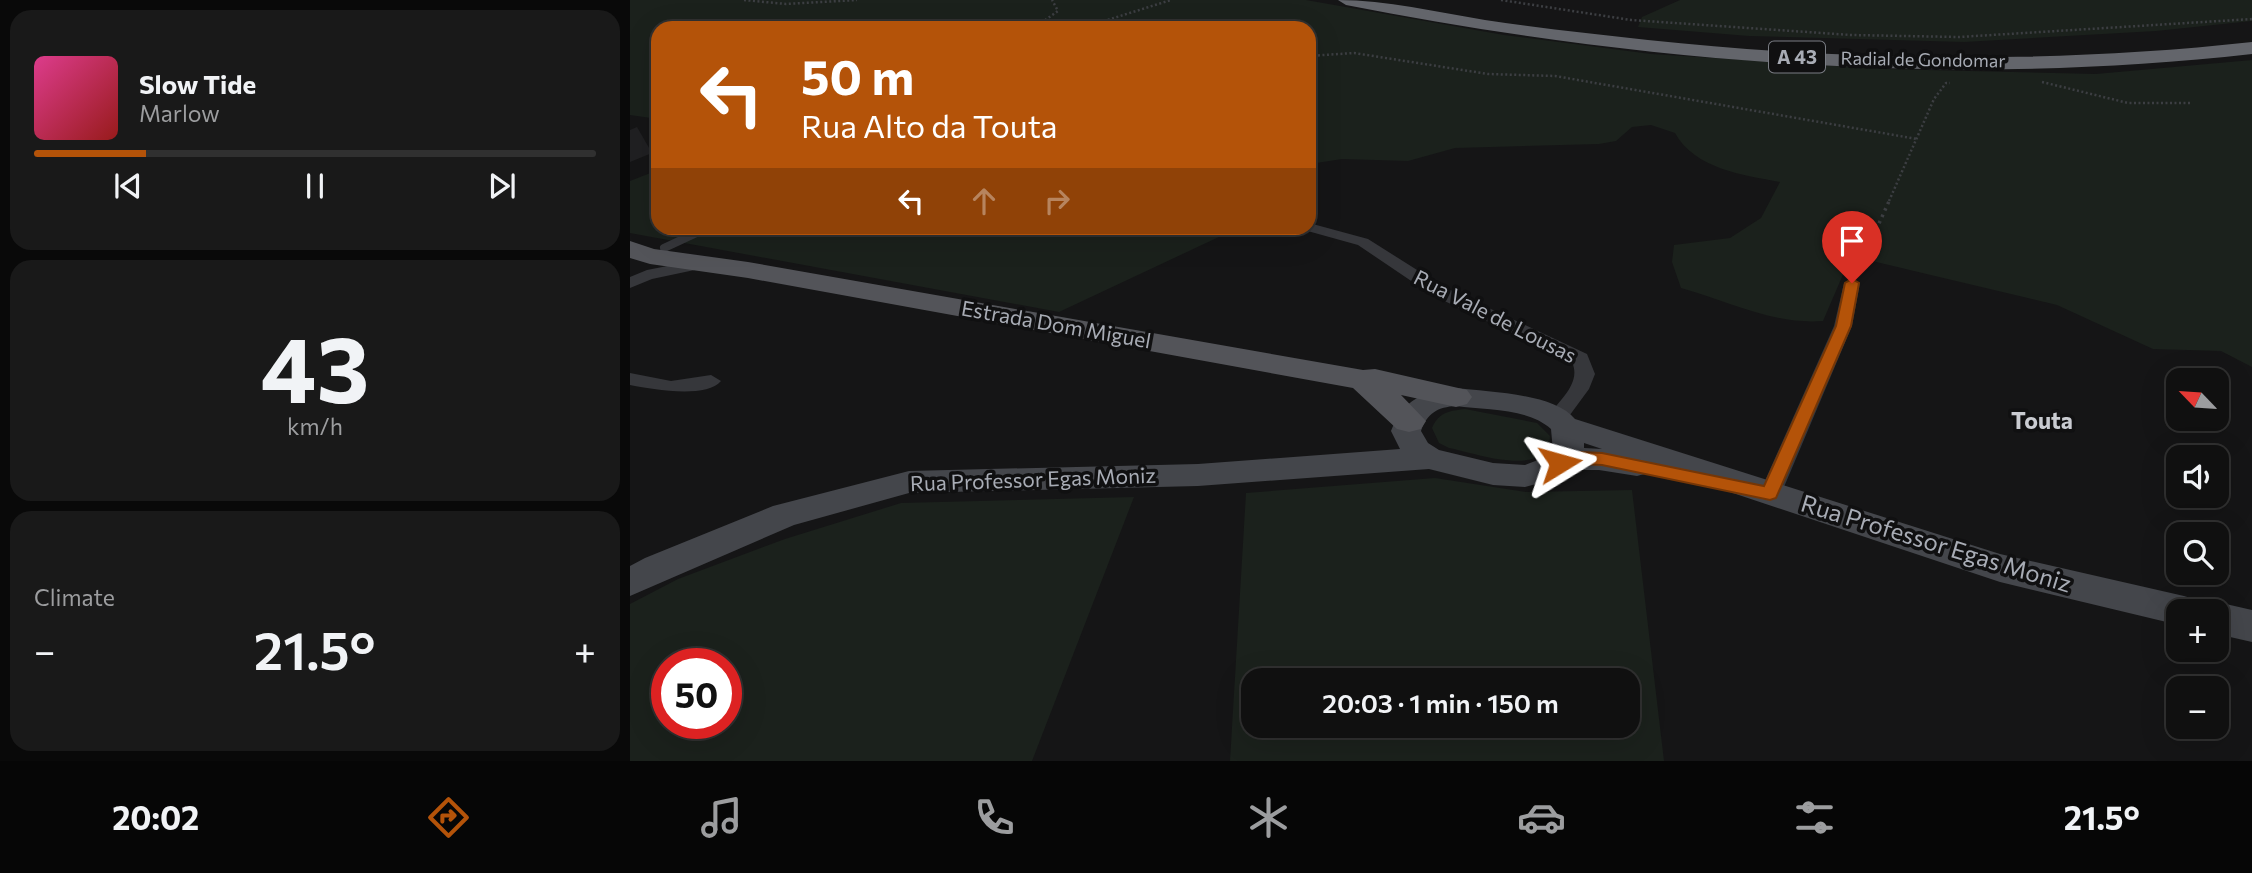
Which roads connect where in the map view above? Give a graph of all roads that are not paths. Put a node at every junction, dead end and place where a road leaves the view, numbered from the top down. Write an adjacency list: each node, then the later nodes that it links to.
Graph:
1 (1346, 0): 4 (highway, Radial de Gondomar / A 43)
2 (1388, 0): 3 (highway, Radial de Gondomar / A 43)
3 (2252, 35)
4 (2252, 48)
5 (1316, 230): 15 (street, Rua Vale de Lousas)
6 (692, 235): 7 (lane)
7 (645, 256): 8 (main road, Estrada Dom Miguel); 8 (main road, Estrada Dom Miguel); 10 (street)
8 (748, 270): 12 (main road, Estrada Dom Miguel)
9 (1852, 283): 20 (street)
10 (630, 284)
11 (630, 379): 13 (street)
12 (1363, 380): 14 (main road, Estrada Dom Miguel); 16 (main road)
13 (711, 382)
14 (1457, 397): 15 (main road, Rua Professor Egas Moniz); 16 (main road)
15 (1561, 422): 18 (main road); 20 (main road, Rua Professor Egas Moniz)
16 (1407, 426): 17 (main road); 19 (main road, Rua Professor Egas Moniz)
17 (1429, 458): 18 (main road, Rua Professor Egas Moniz); 19 (main road, Rua Professor Egas Moniz)
18 (1561, 461): 20 (main road, Rua Professor Egas Moniz)
19 (1285, 469): 21 (main road, Rua Professor Egas Moniz)
20 (1770, 494): 22 (main road, Rua Professor Egas Moniz)
21 (630, 582)
22 (2166, 607)
23 (2229, 621): 24 (main road)
24 (2252, 626)

